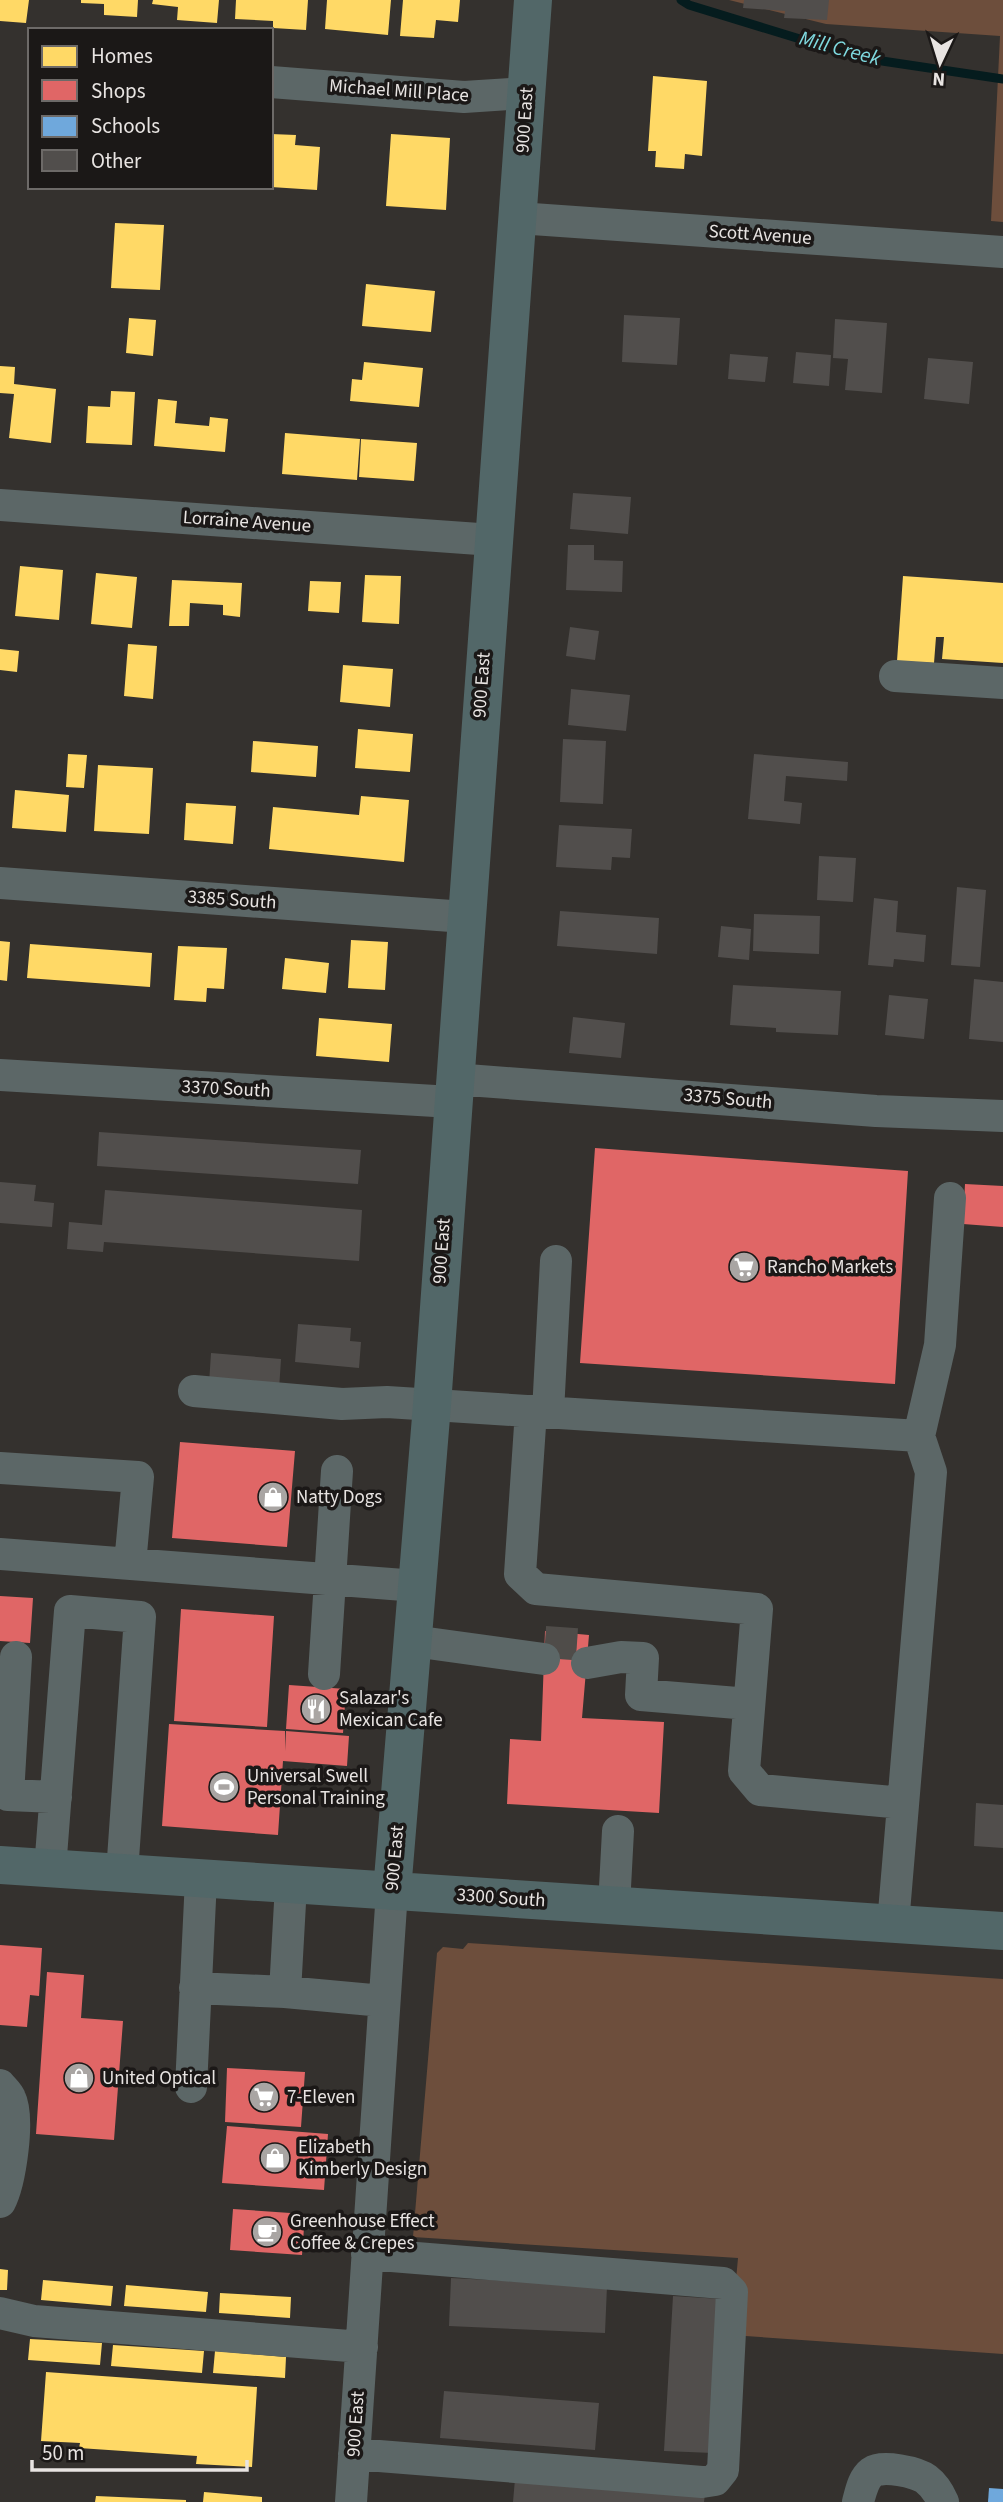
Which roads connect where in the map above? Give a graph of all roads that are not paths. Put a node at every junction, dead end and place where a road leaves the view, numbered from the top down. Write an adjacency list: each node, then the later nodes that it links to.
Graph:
1 (533, 0): 3 (main road, 900 East)
2 (273, 82): 3 (street, Michael Mill Place)
3 (527, 93): 4 (main road, 900 East)
4 (518, 218): 5 (street, Scott Avenue); 7 (main road, 900 East)
5 (1003, 253)
6 (0, 505): 7 (street, Lorraine Avenue)
7 (493, 540): 11 (main road, 900 East)
8 (895, 676): 9 (street)
9 (1003, 683)
10 (0, 883): 11 (street, 3385 South)
11 (465, 917): 13 (main road, 900 East)
12 (0, 1075): 13 (street, 3370 South)
13 (453, 1090): 14 (street, 3375 South); 18 (main road, 900 East)
14 (1003, 1116)
15 (950, 1198): 20 (street)
16 (556, 1261): 19 (street)
17 (194, 1391): 18 (street)
18 (432, 1405): 19 (street); 26 (main road, 900 East)
19 (539, 1412): 20 (street); 32 (street)
20 (919, 1436): 34 (street)
21 (0, 1468): 24 (street)
22 (337, 1471): 25 (street)
23 (0, 1554): 24 (street)
24 (130, 1564): 25 (street)
25 (330, 1579): 26 (street); 31 (street)
26 (417, 1586): 27 (main road, 900 East)
27 (412, 1640): 28 (street); 41 (main road, 900 East)
28 (545, 1651)
29 (588, 1654): 32 (street)
30 (16, 1657): 33 (street)
31 (324, 1674)
32 (749, 1704): 34 (street)
33 (56, 1797): 37 (street); 38 (street)
34 (903, 1803): 43 (street)
35 (618, 1831): 42 (street)
36 (0, 1865): 37 (main road, 3300 South)
37 (50, 1868): 38 (main road, 3300 South)
38 (122, 1873): 39 (main road, 3300 South)
39 (201, 1879): 40 (main road, 3300 South); 45 (street)
40 (291, 1885): 41 (main road, 3300 South); 46 (street)
41 (392, 1891): 42 (main road, 3300 South); 47 (street, 900 East)
42 (614, 1906): 43 (main road, 3300 South)
43 (893, 1924): 44 (main road, 3300 South)
44 (1003, 1931)
45 (195, 1988): 46 (street); 49 (street)
46 (285, 1992): 47 (street)
47 (383, 2001): 52 (street, 900 East)
48 (0, 2085): 50 (street)
49 (191, 2087)
50 (6, 2153): 51 (street)
51 (0, 2202)
52 (367, 2254): 54 (street, 900 East); 55 (street)
53 (0, 2313): 54 (street)
54 (362, 2347): 55 (street, 900 East)
55 (354, 2454): 56 (street, 900 East)
56 (351, 2502)
57 (859, 2502): 58 (street)
58 (943, 2502)

